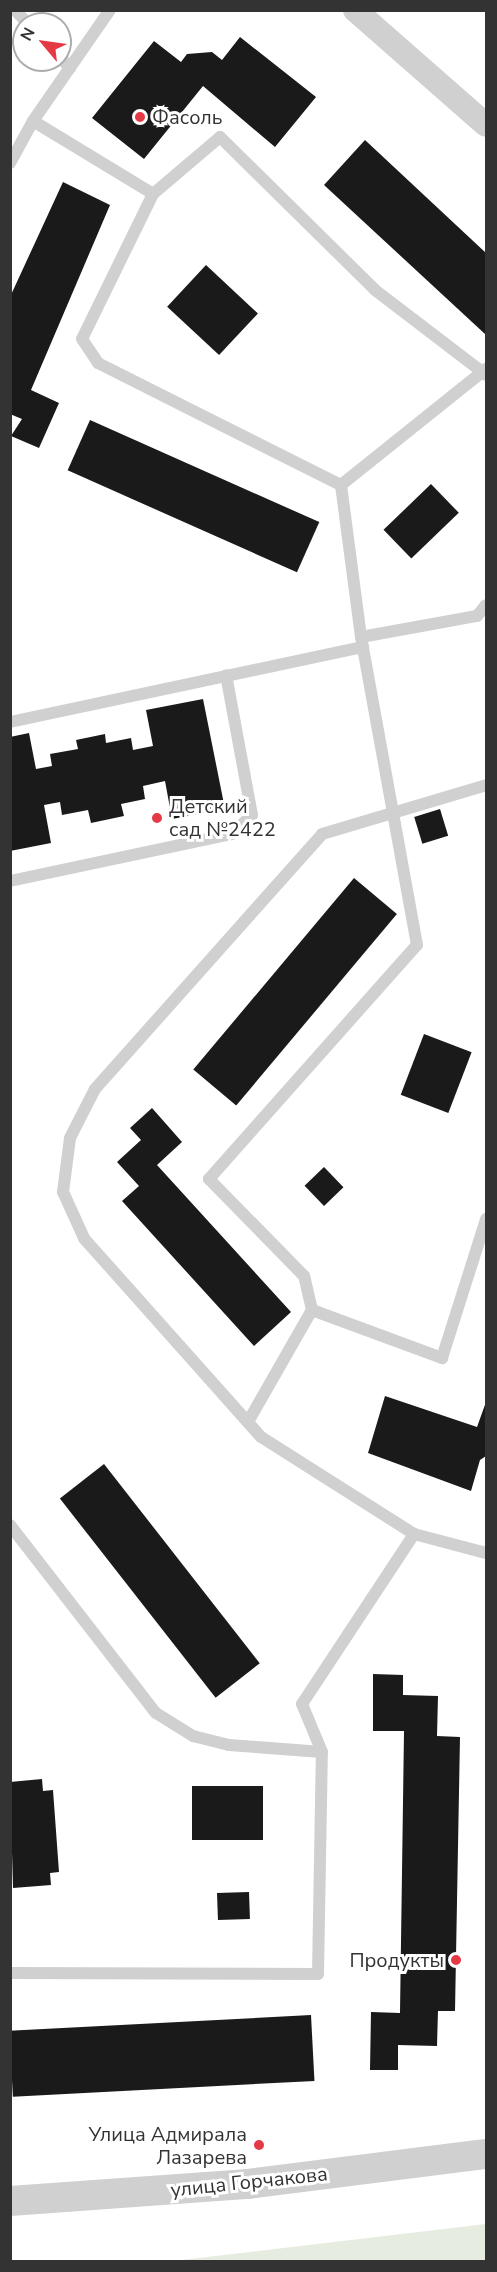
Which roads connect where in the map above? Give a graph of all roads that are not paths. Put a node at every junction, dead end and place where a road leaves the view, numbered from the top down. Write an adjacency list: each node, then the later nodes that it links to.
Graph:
1 (110, 10): 3 (lane)
2 (355, 10): 6 (street)
3 (72, 65)
4 (67, 72): 5 (lane)
5 (33, 121): 7 (lane); 8 (lane)
6 (486, 125)
7 (10, 163)
8 (153, 194): 9 (lane); 10 (lane)
9 (485, 372): 10 (lane)
10 (341, 485): 12 (lane)
11 (486, 605): 12 (lane)
12 (362, 642): 13 (lane); 16 (lane)
13 (226, 675): 14 (lane); 17 (lane)
14 (10, 722)
15 (486, 785): 16 (lane)
16 (395, 809): 19 (lane); 20 (lane)
17 (10, 880)
18 (486, 1219): 19 (lane)
19 (312, 1310): 20 (lane)
20 (248, 1422): 22 (lane)
21 (10, 1525): 24 (lane)
22 (414, 1534): 23 (lane); 24 (lane)
23 (486, 1553)
24 (322, 1752): 25 (lane)
25 (10, 1973)
26 (486, 2154): 27 (street, улица Горчакова)
27 (10, 2200)

